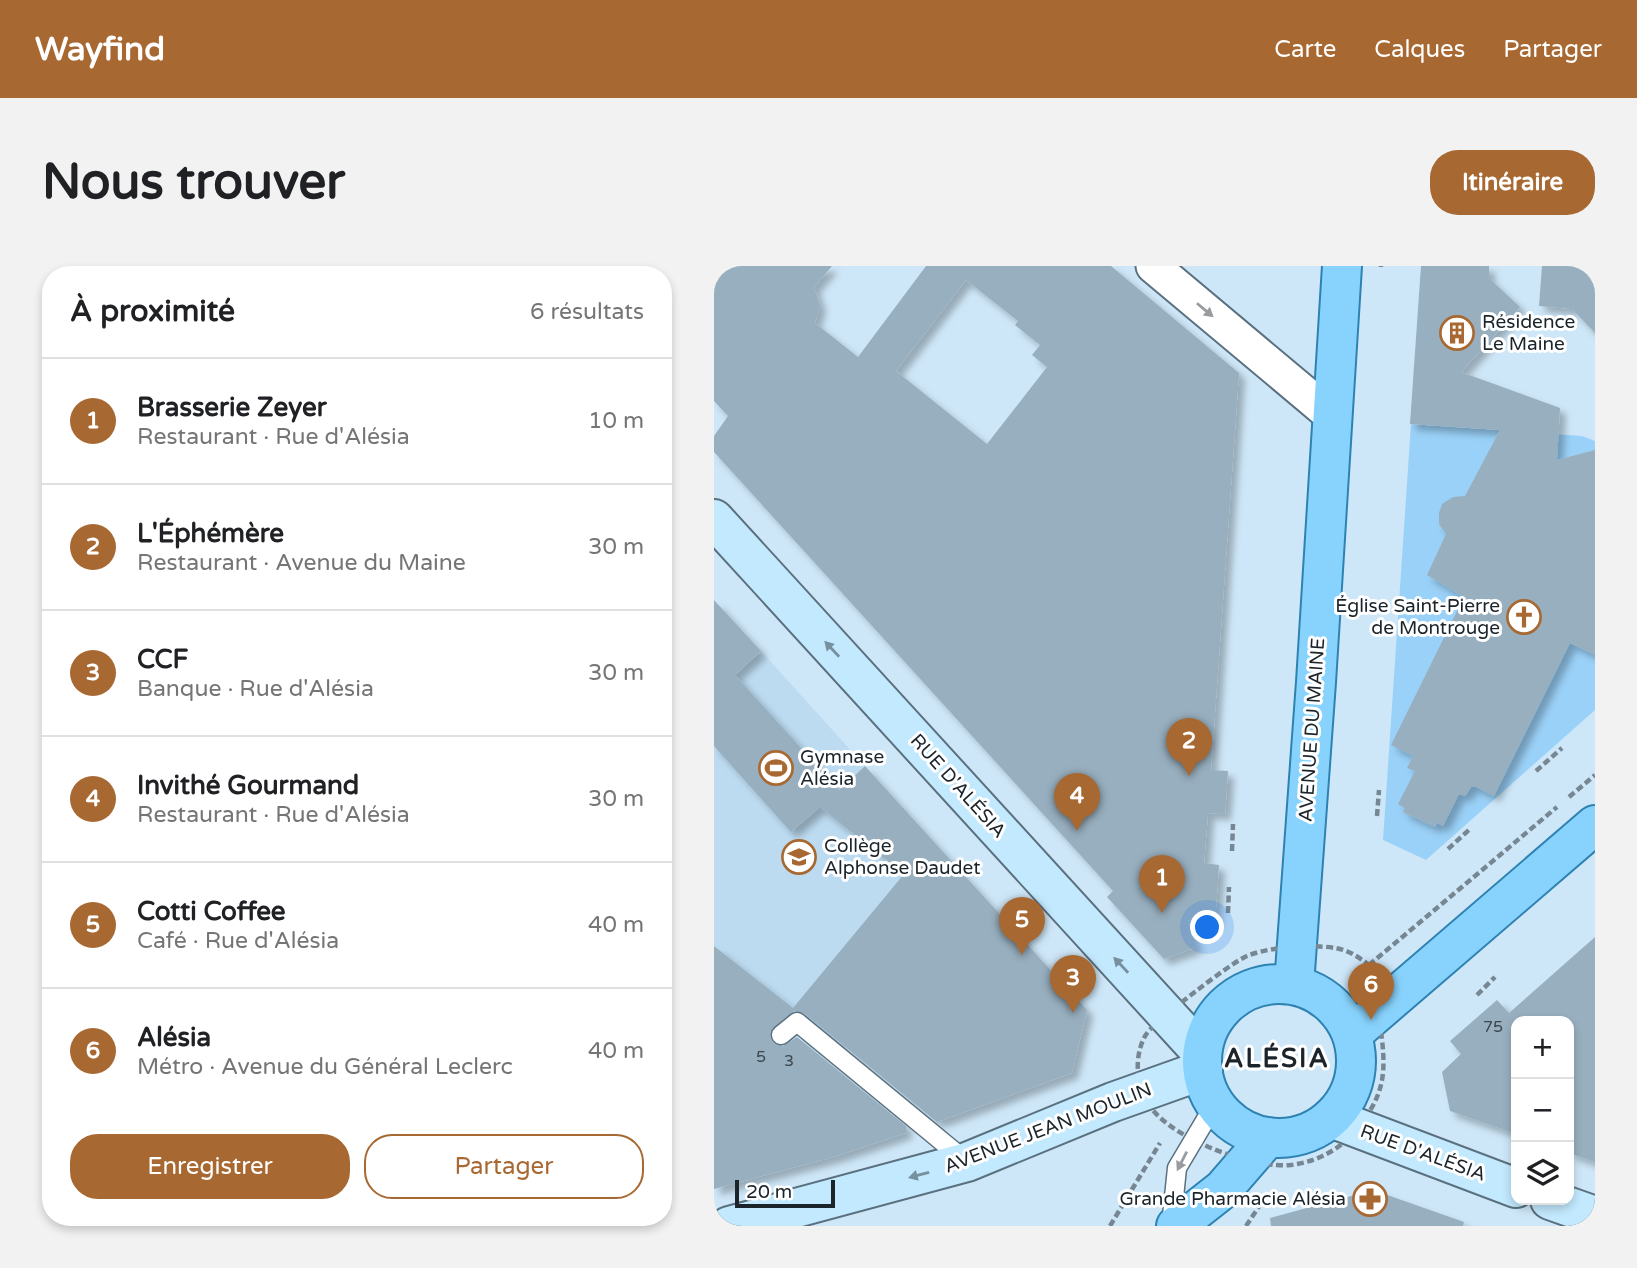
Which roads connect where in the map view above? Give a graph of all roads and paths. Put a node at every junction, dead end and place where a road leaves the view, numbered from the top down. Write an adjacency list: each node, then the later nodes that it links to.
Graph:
1 (1153, 266): 3 (street, one-way to 3)
2 (1342, 266): 3 (main road, AVENUE DU MAINE)
3 (1332, 416): 20 (main road, AVENUE DU MAINE)
4 (714, 519): 26 (main road, RUE D'ALÉSIA, one-way to 4)
5 (1562, 748): 6 (path)
6 (1536, 771)
7 (1595, 775): 17 (path)
8 (1379, 790): 9 (path)
9 (1377, 816)
10 (1233, 824): 14 (path)
11 (1595, 825): 23 (main road)
12 (1470, 830): 13 (path)
13 (1448, 849)
14 (1232, 850)
15 (1230, 887): 16 (path)
16 (1228, 914)
17 (1339, 947)
18 (1247, 956): 22 (path)
19 (1495, 977): 21 (path)
20 (1294, 985): 23 (main road); 26 (main road)
21 (1477, 995)
22 (1189, 997)
23 (1352, 1034): 29 (main road)
24 (781, 1035): 31 (lane)
25 (1384, 1060): 27 (path)
26 (1207, 1076): 30 (main road); 31 (main road, AVENUE JEAN MOULIN); 38 (lane, one-way to 38)
27 (1372, 1109)
28 (1173, 1126): 37 (path)
29 (1336, 1132): 30 (main road); 32 (path); 33 (main road, RUE D'ALÉSIA)
30 (1268, 1137): 38 (main road)
31 (967, 1162): 36 (main road, AVENUE JEAN MOULIN, one-way to 36)
32 (1296, 1164)
33 (1511, 1186)
34 (1564, 1205): 35 (main road)
35 (1595, 1216)
36 (729, 1226)
37 (1110, 1226)
38 (1173, 1226)

